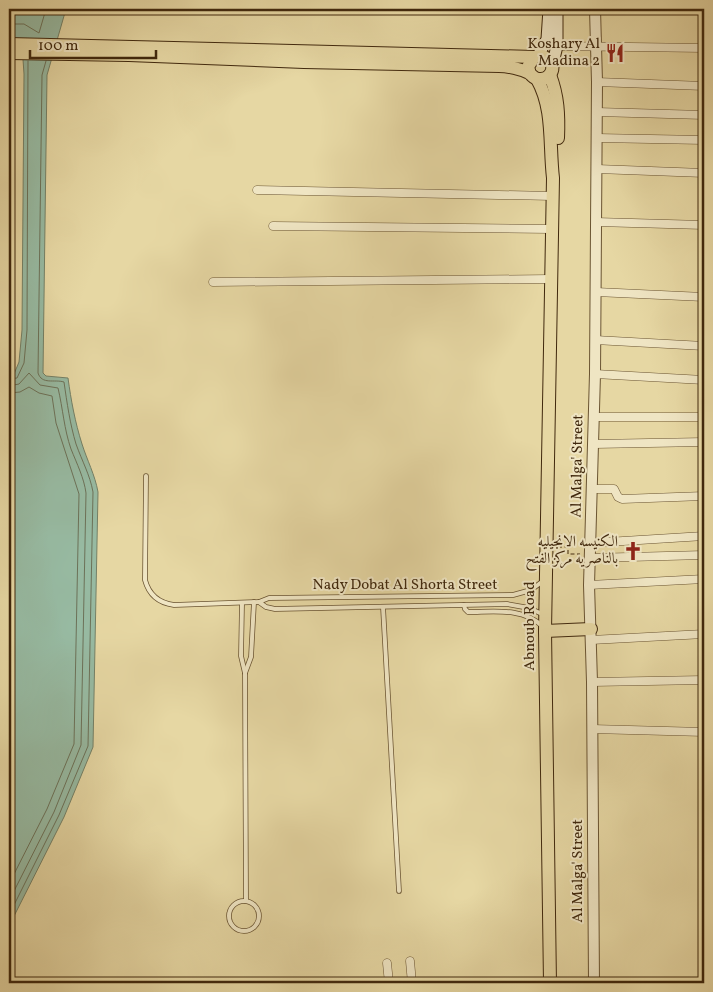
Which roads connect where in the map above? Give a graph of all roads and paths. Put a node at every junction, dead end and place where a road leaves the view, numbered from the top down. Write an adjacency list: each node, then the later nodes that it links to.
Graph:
1 (549, 9): 10 (main road)
2 (557, 9): 5 (main road)
3 (595, 9): 6 (street, Al Malga' Street)
4 (9, 44): 8 (main road)
5 (558, 46): 6 (street); 11 (main road)
6 (596, 46): 7 (street); 13 (street, Al Malga' Street)
7 (704, 48)
8 (129, 51): 9 (main road); 10 (main road); 12 (main road)
9 (9, 53)
10 (536, 57): 11 (main road); 12 (main road)
11 (551, 71): 12 (main road); 21 (main road, Abnoub Road)
12 (533, 76): 21 (main road, Abnoub Road)
13 (598, 82): 14 (street); 15 (street, Al Malga' Street)
14 (704, 86)
15 (597, 112): 16 (street); 17 (street, Al Malga' Street)
16 (704, 115)
17 (597, 138): 18 (street); 19 (street, Al Malga' Street)
18 (704, 140)
19 (597, 169): 20 (street); 24 (street, Al Malga' Street)
20 (704, 173)
21 (553, 178): 23 (main road, Abnoub Road)
22 (257, 190): 23 (street)
23 (552, 196): 27 (main road, Abnoub Road)
24 (596, 222): 25 (street); 30 (street, Al Malga' Street)
25 (704, 225)
26 (273, 226): 27 (street)
27 (551, 229): 28 (main road, Abnoub Road)
28 (551, 279): 29 (street); 45 (main road, Abnoub Road)
29 (213, 282)
30 (596, 292): 31 (street); 32 (street, Al Malga' Street)
31 (704, 297)
32 (595, 340): 33 (street); 34 (street, Al Malga' Street)
33 (704, 346)
34 (595, 374): 35 (street); 36 (street, Al Malga' Street)
35 (704, 380)
36 (594, 417): 37 (street); 39 (street, Al Malga' Street)
37 (704, 417)
38 (704, 442): 39 (street)
39 (594, 444): 41 (street, Al Malga' Street)
40 (146, 476): 54 (lane, Nady Dobat Al Shorta Street)
41 (592, 489): 42 (street); 44 (street, Al Malga' Street)
42 (704, 496)
43 (704, 536): 44 (street)
44 (591, 543): 47 (street, Al Malga' Street)
45 (546, 546): 47 (path); 48 (main road, Abnoub Road)
46 (704, 555): 47 (street)
47 (587, 556): 50 (street, Al Malga' Street)
48 (546, 577): 51 (lane, Nady Dobat Al Shorta Street); 58 (main road, Abnoub Road)
49 (704, 580): 50 (street)
50 (589, 585): 60 (street, Al Malga' Street)
51 (488, 596): 53 (lane, Nady Dobat Al Shorta Street); 56 (lane)
52 (254, 602): 53 (lane, Nady Dobat Al Shorta Street); 54 (lane, Nady Dobat Al Shorta Street); 62 (lane)
53 (259, 602): 57 (lane, Nady Dobat Al Shorta Street)
54 (242, 603): 62 (lane)
55 (464, 605): 56 (lane, Nady Dobat Al Shorta Street); 57 (lane, Nady Dobat Al Shorta Street); 59 (lane)
56 (488, 605): 58 (lane, Nady Dobat Al Shorta Street)
57 (383, 607): 67 (lane)
58 (546, 615): 59 (main road, Abnoub Road)
59 (545, 630): 60 (main road); 73 (main road, Abnoub Road)
60 (589, 633): 61 (street); 64 (street, Al Malga' Street)
61 (704, 634)
62 (245, 672): 68 (lane)
63 (704, 680): 64 (street)
64 (592, 682): 65 (street, Al Malga' Street)
65 (592, 729): 66 (street); 74 (street, Al Malga' Street)
66 (704, 732)
67 (399, 891)
68 (246, 901): 68 (lane)
69 (410, 961): 72 (street)
70 (387, 963): 71 (street)
71 (389, 983)
72 (412, 983)
73 (550, 983)
74 (594, 983)

